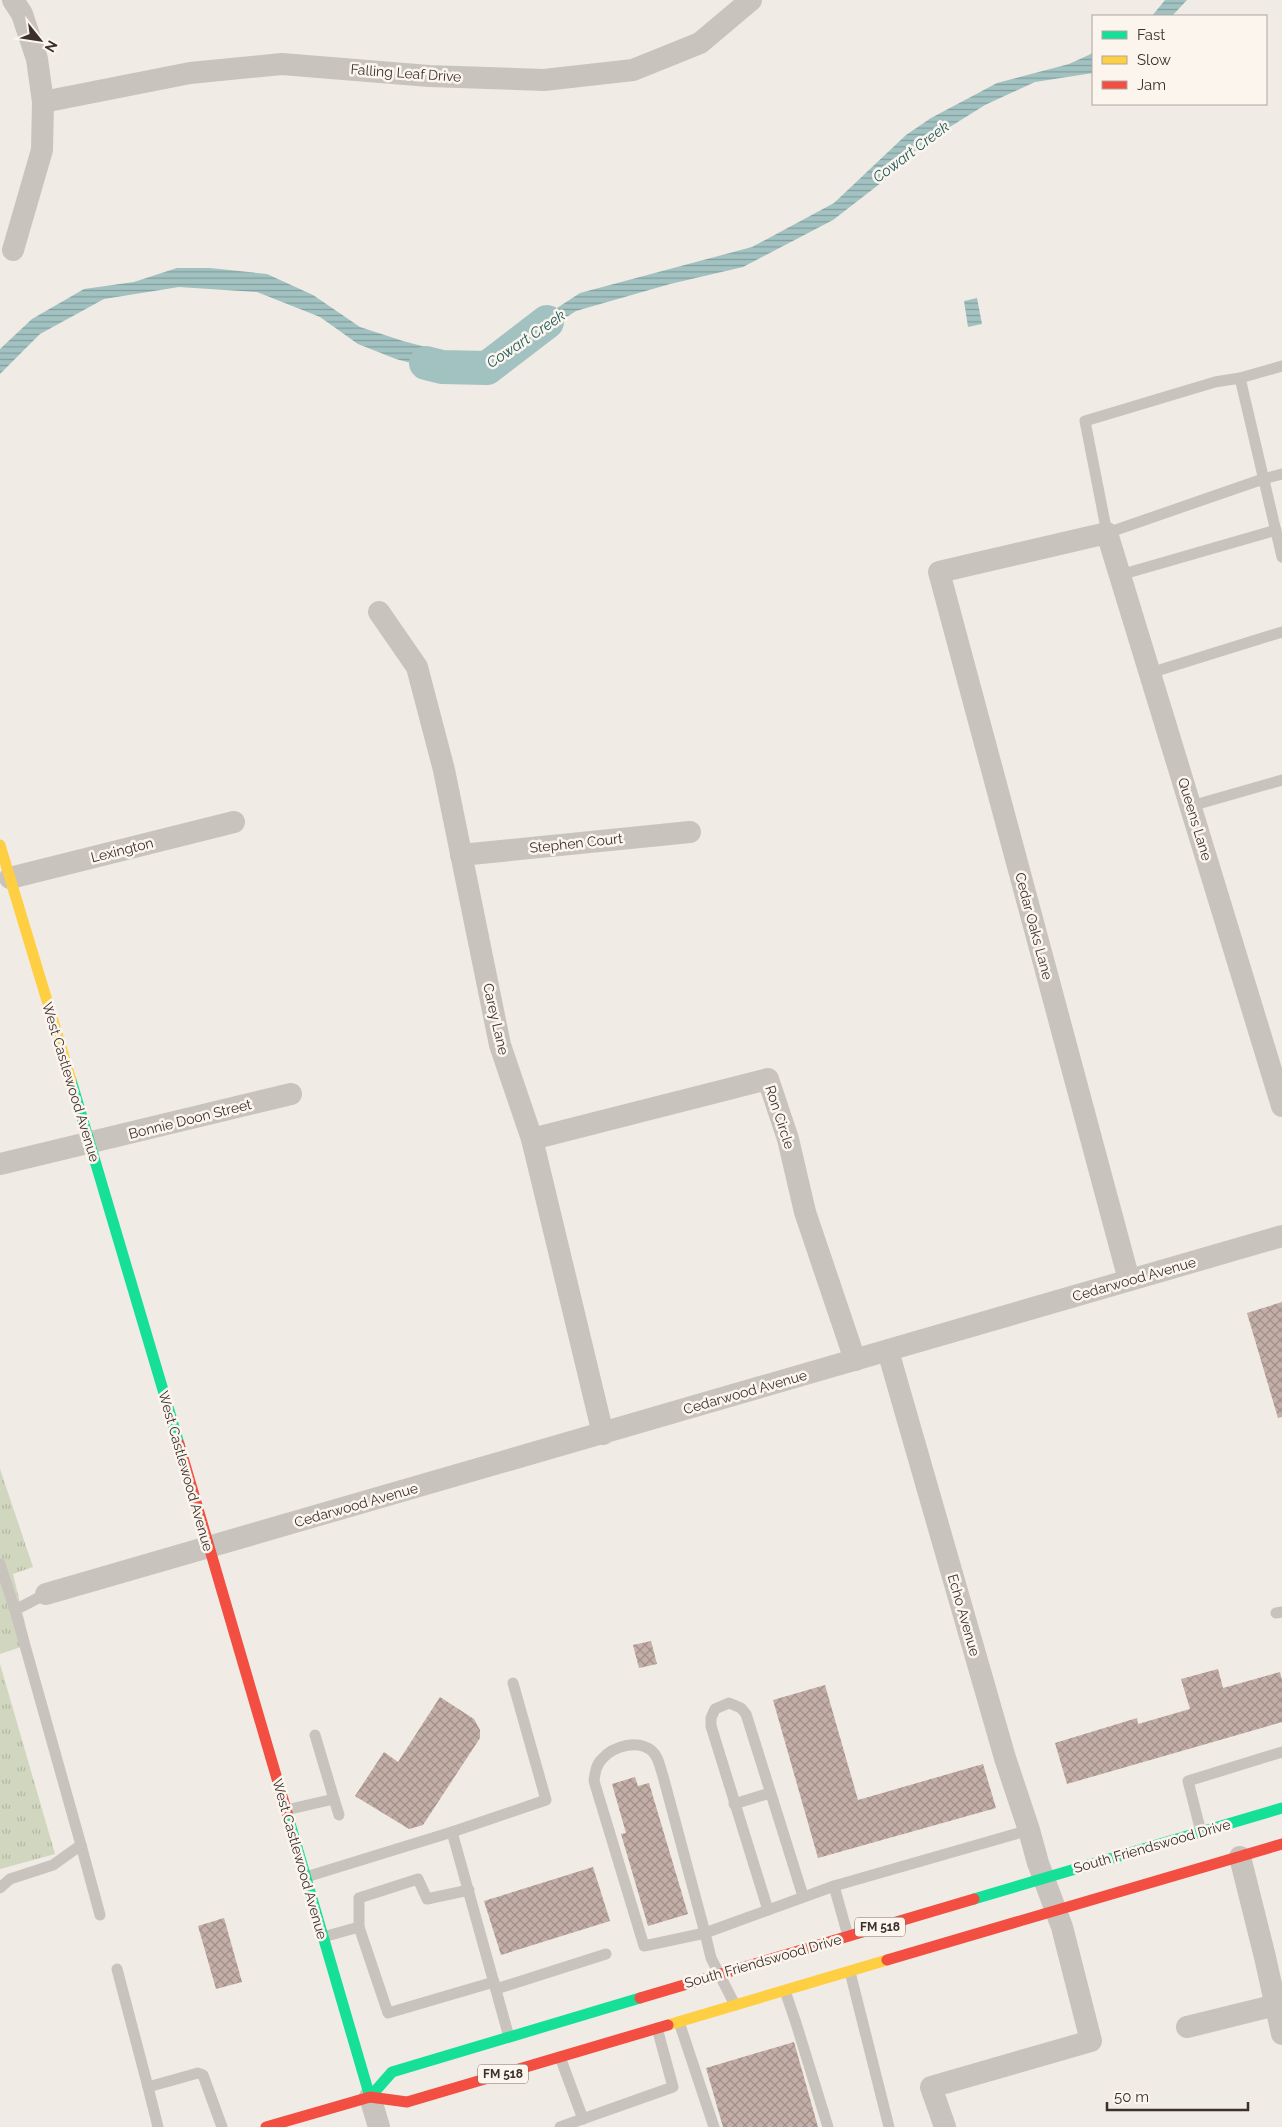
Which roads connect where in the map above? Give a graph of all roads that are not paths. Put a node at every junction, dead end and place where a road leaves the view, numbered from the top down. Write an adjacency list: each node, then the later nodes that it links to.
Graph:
1 (13, 0): 3 (street)
2 (752, 0): 3 (street, Falling Leaf Drive)
3 (43, 102): 4 (street)
4 (13, 250)
5 (1282, 366): 6 (lane)
6 (1240, 378): 8 (lane); 10 (lane)
7 (1282, 474): 8 (lane)
8 (1263, 479): 9 (lane); 10 (lane)
9 (1276, 530): 11 (lane); 12 (lane)
10 (1108, 532): 12 (street, Queens Lane); 29 (street, Cedar Oaks Lane)
11 (1282, 557)
12 (1120, 575): 15 (street, Queens Lane)
13 (379, 612): 21 (street, Carey Lane)
14 (1282, 632): 15 (lane)
15 (1150, 673): 17 (street, Queens Lane)
16 (1282, 780): 17 (lane)
17 (1190, 806): 24 (street, Queens Lane)
18 (234, 822): 22 (street, Lexington)
19 (690, 832): 21 (street, Stephen Court)
20 (0, 845): 22 (main road, West Castlewood Avenue)
21 (461, 855): 25 (street, Carey Lane)
22 (10, 878): 26 (main road, West Castlewood Avenue)
23 (291, 1094): 26 (street, Bonnie Doon Street)
24 (1282, 1106)
25 (532, 1139): 31 (street, Ron Circle); 32 (street, Carey Lane)
26 (89, 1143): 27 (street, Bonnie Doon Street); 33 (main road, West Castlewood Avenue)
27 (0, 1164)
28 (1282, 1236): 29 (street, Cedarwood Avenue)
29 (1129, 1280): 30 (street, Cedarwood Avenue)
30 (888, 1350): 31 (street, Cedarwood Avenue); 46 (street, Echo Avenue)
31 (855, 1360): 32 (street, Cedarwood Avenue)
32 (603, 1434): 33 (street, Cedarwood Avenue)
33 (208, 1547): 35 (street, Cedarwood Avenue); 44 (main road, West Castlewood Avenue)
34 (0, 1564): 36 (lane)
35 (46, 1594): 36 (lane)
36 (15, 1610): 50 (lane)
37 (513, 1683): 47 (lane)
38 (315, 1735): 41 (lane)
39 (1282, 1752): 48 (lane)
40 (770, 1793): 42 (lane); 42 (lane); 57 (lane)
41 (334, 1799): 44 (lane); 45 (lane)
42 (734, 1804): 58 (lane)
43 (1282, 1808): 48 (main road, South Friendswood Drive / FM 518)
44 (286, 1810): 52 (main road, West Castlewood Avenue)
45 (339, 1815)
46 (1030, 1830): 53 (street, Echo Avenue); 54 (lane)
47 (452, 1832): 52 (lane); 56 (lane)
48 (1201, 1832): 53 (main road, South Friendswood Drive / FM 518)
49 (1282, 1844): 51 (main road, FM 518)
50 (81, 1846): 55 (lane); 60 (lane)
51 (1240, 1857): 59 (main road, FM 518); 72 (street)
52 (305, 1877): 64 (main road, West Castlewood Avenue)
53 (1044, 1878): 59 (street, Echo Avenue); 63 (main road, South Friendswood Drive / FM 518)
54 (834, 1886): 57 (lane); 63 (lane)
55 (0, 1888)
56 (469, 1890): 61 (lane); 69 (lane)
57 (803, 1896): 58 (lane)
58 (768, 1910): 62 (lane)
59 (1056, 1911): 67 (main road, FM 518); 90 (street, Echo Avenue)
60 (100, 1915)
61 (359, 1927): 64 (lane); 69 (lane)
62 (705, 1933): 62 (lane); 68 (lane)
63 (848, 1936): 68 (main road, South Friendswood Drive / FM 518)
64 (323, 1937): 80 (main road, West Castlewood Avenue)
65 (606, 1954): 69 (lane)
66 (117, 1969): 79 (lane)
67 (850, 1972): 70 (main road, FM 518); 89 (lane)
68 (718, 1974): 71 (lane); 77 (main road, South Friendswood Drive / FM 518)
69 (495, 1986): 77 (lane)
70 (785, 1991): 71 (main road, FM 518); 88 (lane)
71 (735, 2005): 73 (main road, FM 518)
72 (1276, 2005): 74 (street); 76 (street)
73 (679, 2022): 75 (main road, FM 518); 87 (lane)
74 (1187, 2027)
75 (657, 2028): 78 (main road, FM 518); 81 (lane)
76 (1282, 2034)
77 (509, 2037): 80 (main road, South Friendswood Drive / FM 518)
78 (560, 2057): 80 (main road, FM 518); 81 (lane)
79 (148, 2087): 82 (lane); 83 (lane)
80 (370, 2097): 84 (main road, FM 518); 85 (street)
81 (584, 2119): 86 (lane)
82 (158, 2127)
83 (222, 2127)
84 (266, 2127)
85 (379, 2127)
86 (560, 2127)
87 (714, 2127)
88 (828, 2127)
89 (889, 2127)
90 (945, 2127)

